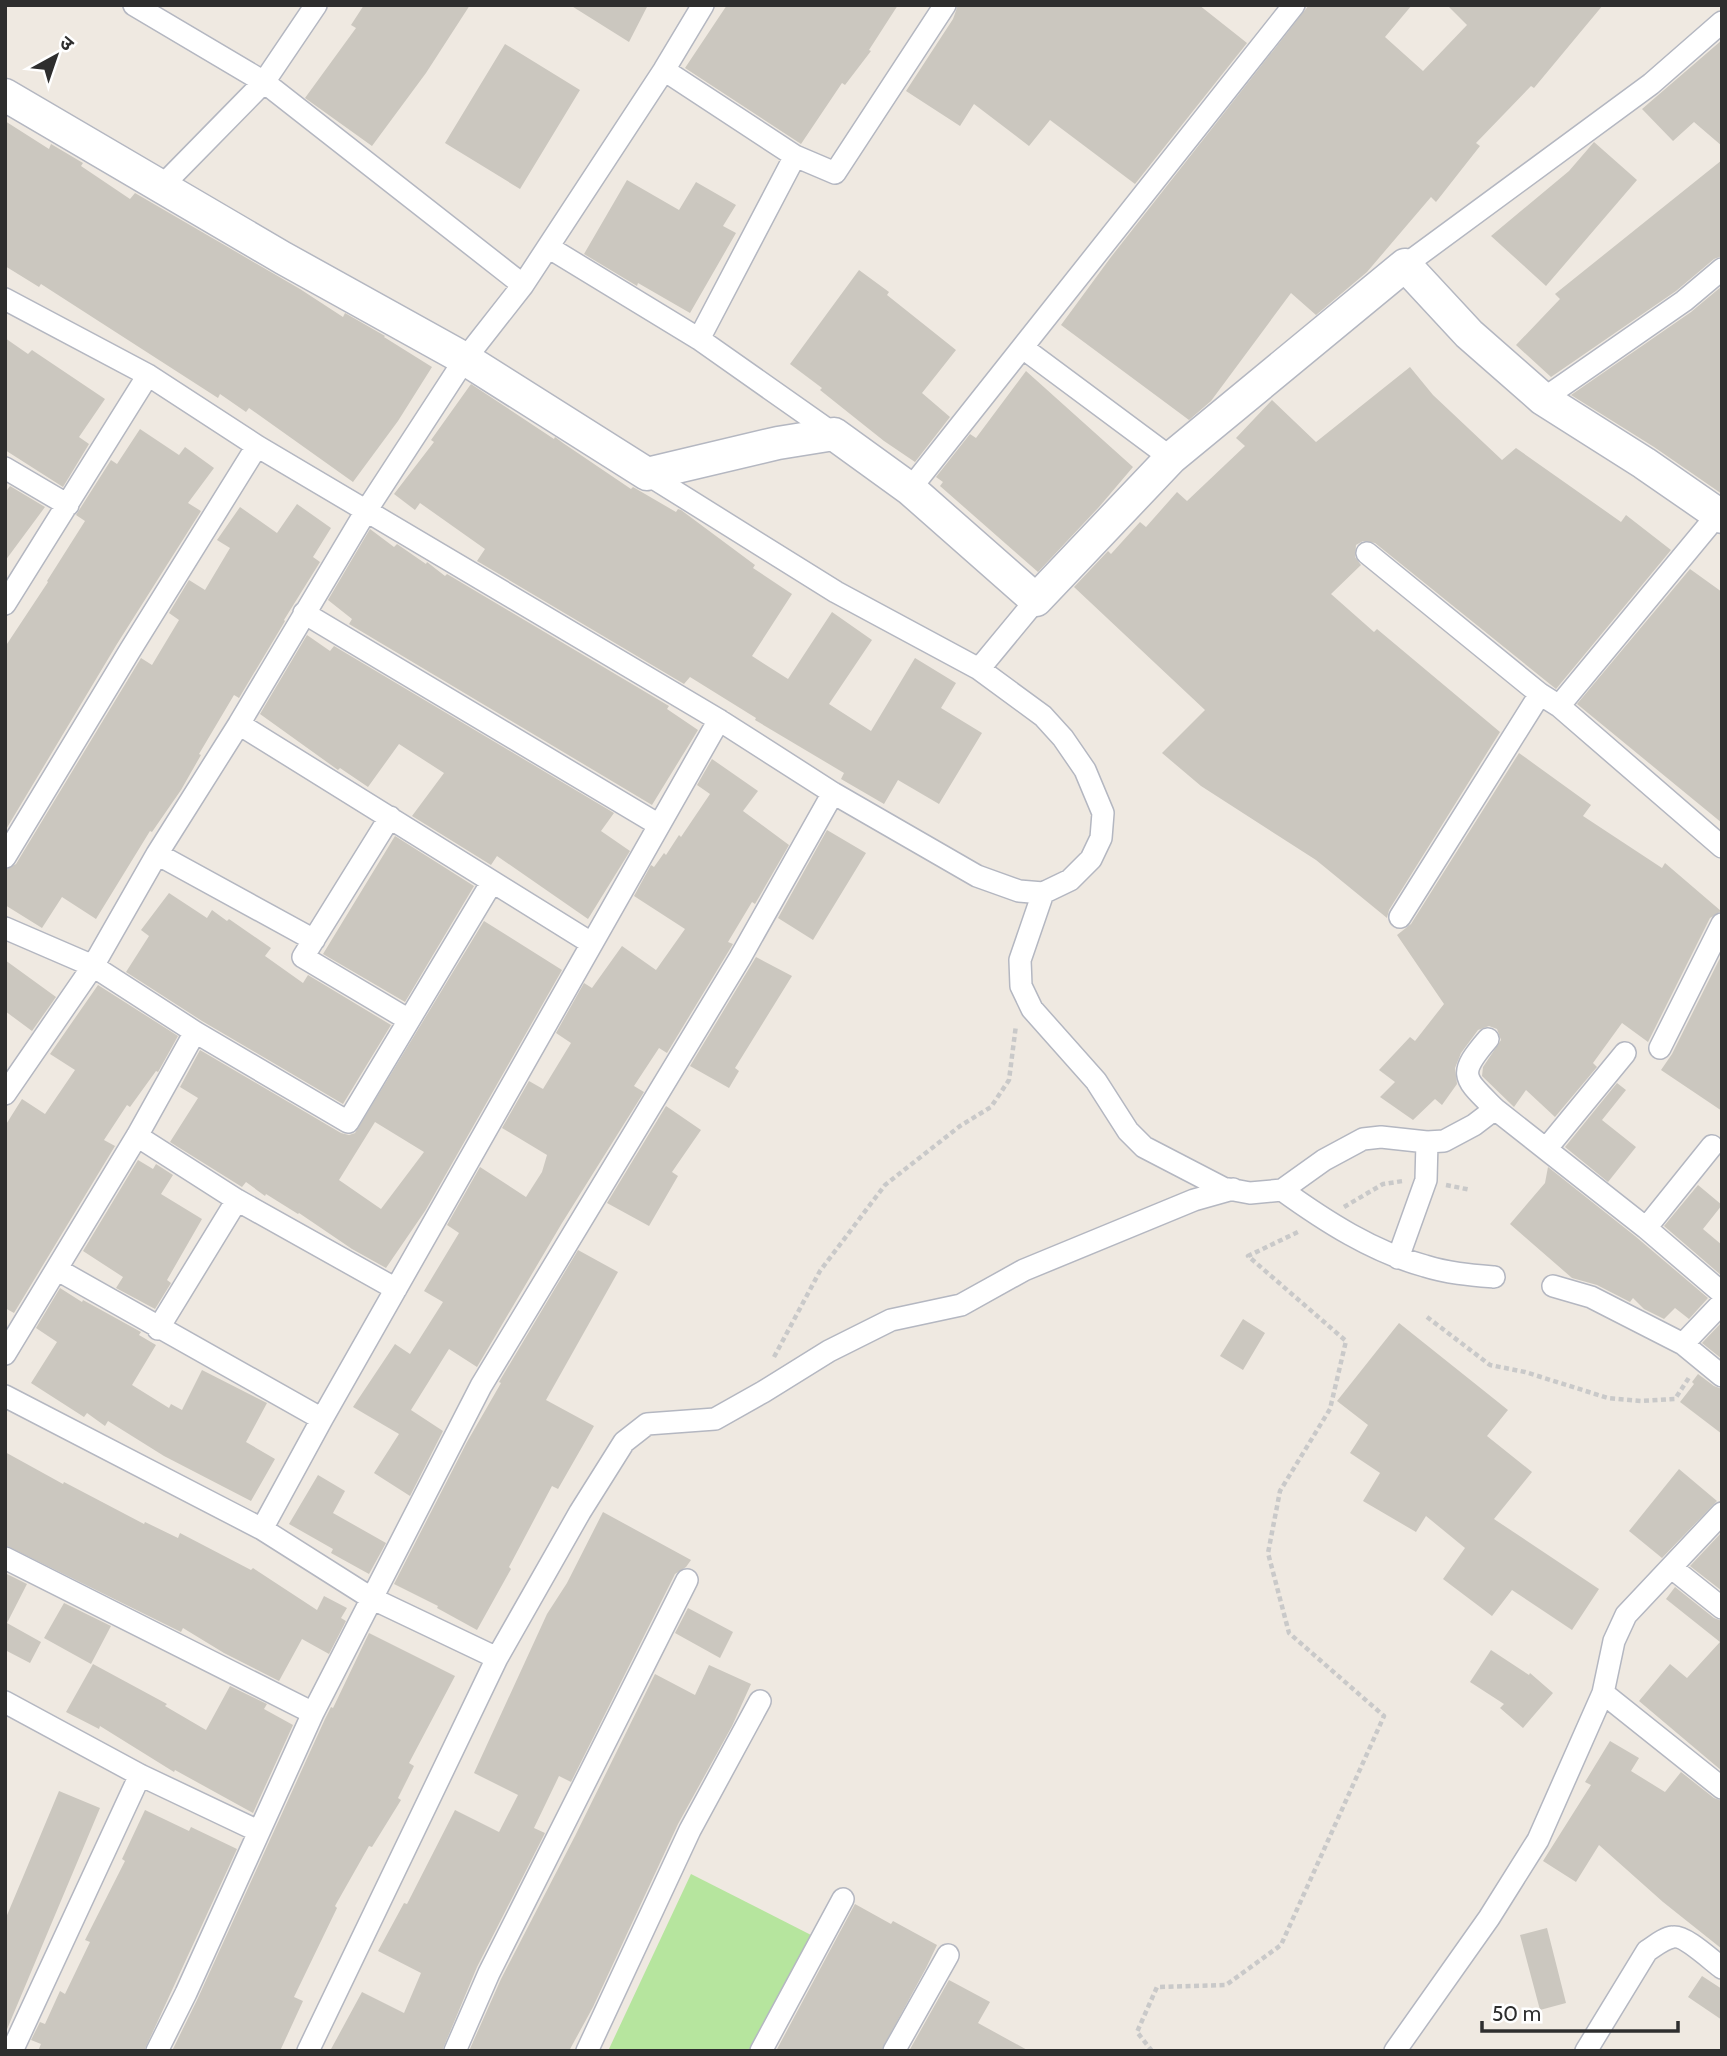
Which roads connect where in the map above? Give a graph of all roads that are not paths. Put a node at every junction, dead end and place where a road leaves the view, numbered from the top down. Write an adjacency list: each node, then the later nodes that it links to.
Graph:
1 (134, 5): 8 (street)
2 (316, 5): 8 (street)
3 (703, 5): 7 (street)
4 (945, 5): 10 (street)
5 (1294, 5): 18 (street)
6 (1722, 22): 13 (street)
7 (664, 70): 10 (street); 12 (street)
8 (264, 82): 11 (street); 15 (street)
9 (5, 95): 11 (street)
10 (795, 156): 17 (street)
11 (162, 186): 19 (street)
12 (548, 247): 15 (street); 17 (street)
13 (1405, 265): 21 (street); 24 (street)
14 (1722, 269): 21 (street)
15 (523, 285): 19 (street)
16 (5, 299): 20 (street)
17 (699, 339): 22 (street)
18 (1023, 348): 24 (street); 27 (street)
19 (465, 359): 26 (street); 29 (street)
20 (148, 375): 23 (street); 28 (street)
21 (1543, 399): 30 (street)
22 (834, 433): 26 (street); 27 (street)
23 (257, 446): 29 (street); 45 (street)
24 (1171, 458): 32 (street)
25 (5, 468): 28 (street)
26 (647, 474): 35 (street)
27 (910, 489): 32 (street)
28 (68, 505): 33 (street)
29 (366, 511): 34 (street); 38 (street)
30 (1720, 516): 37 (street)
31 (1367, 553): 36 (street)
32 (1036, 600): 35 (street)
33 (5, 604)
34 (304, 613): 39 (street); 42 (street)
35 (979, 669): 47 (street)
36 (1540, 694): 37 (street); 48 (street)
37 (1559, 706): 43 (street)
38 (719, 720): 40 (street); 42 (street)
39 (239, 724): 41 (street); 44 (street)
40 (833, 793): 47 (street); 87 (street)
41 (390, 817): 46 (street); 51 (street)
42 (659, 825): 52 (street)
43 (1722, 847)
44 (158, 855): 51 (street); 53 (street)
45 (5, 857)
46 (492, 882): 52 (street); 54 (street)
47 (1043, 893): 65 (street)
48 (1400, 917)
49 (1722, 924): 57 (street)
50 (5, 928): 53 (street)
51 (314, 940): 54 (street)
52 (591, 943): 73 (street)
53 (93, 966): 55 (street); 59 (street)
54 (409, 1020): 55 (street)
55 (195, 1032): 61 (street)
56 (1488, 1039): 60 (street)
57 (1660, 1048)
58 (1625, 1053): 64 (street)
59 (6, 1091)
60 (1495, 1109): 62 (street); 64 (street)
61 (137, 1136): 67 (street); 70 (street)
62 (1435, 1141): 66 (street); 69 (street)
63 (1712, 1146): 68 (street)
64 (1546, 1149): 68 (street)
65 (1233, 1189): 66 (street); 89 (street)
66 (1282, 1190): 69 (street)
67 (237, 1200): 73 (street); 76 (street)
68 (1646, 1228): 74 (street)
69 (1398, 1258): 71 (street)
70 (58, 1270): 76 (street); 78 (street)
71 (1494, 1278)
72 (1553, 1286): 77 (street)
73 (396, 1289): 81 (street)
74 (1722, 1293)
75 (1722, 1303): 77 (street)
76 (158, 1329): 81 (street)
77 (1683, 1344): 79 (street)
78 (5, 1354)
79 (1722, 1376)
80 (5, 1396): 83 (street)
81 (322, 1419): 83 (street)
82 (1722, 1513): 85 (street)
83 (262, 1529): 87 (street)
84 (5, 1558): 93 (street)
85 (1672, 1568): 88 (street); 90 (street)
86 (687, 1580): 103 (street)
87 (371, 1598): 89 (street); 93 (street)
88 (1722, 1608)
89 (497, 1658): 102 (street)
90 (1603, 1693): 95 (street); 107 (street)
91 (760, 1701): 104 (street)
92 (5, 1702): 94 (street)
93 (313, 1713): 96 (street)
94 (141, 1775): 96 (street); 100 (street)
95 (1722, 1788)
96 (258, 1831): 101 (street)
97 (843, 1899): 105 (street)
98 (948, 1955): 106 (street)
99 (1722, 1968): 108 (street)
100 (12, 2051)
101 (157, 2051)
102 (308, 2051)
103 (455, 2051)
104 (587, 2051)
105 (761, 2051)
106 (894, 2051)
107 (1395, 2051)
108 (1586, 2051)

